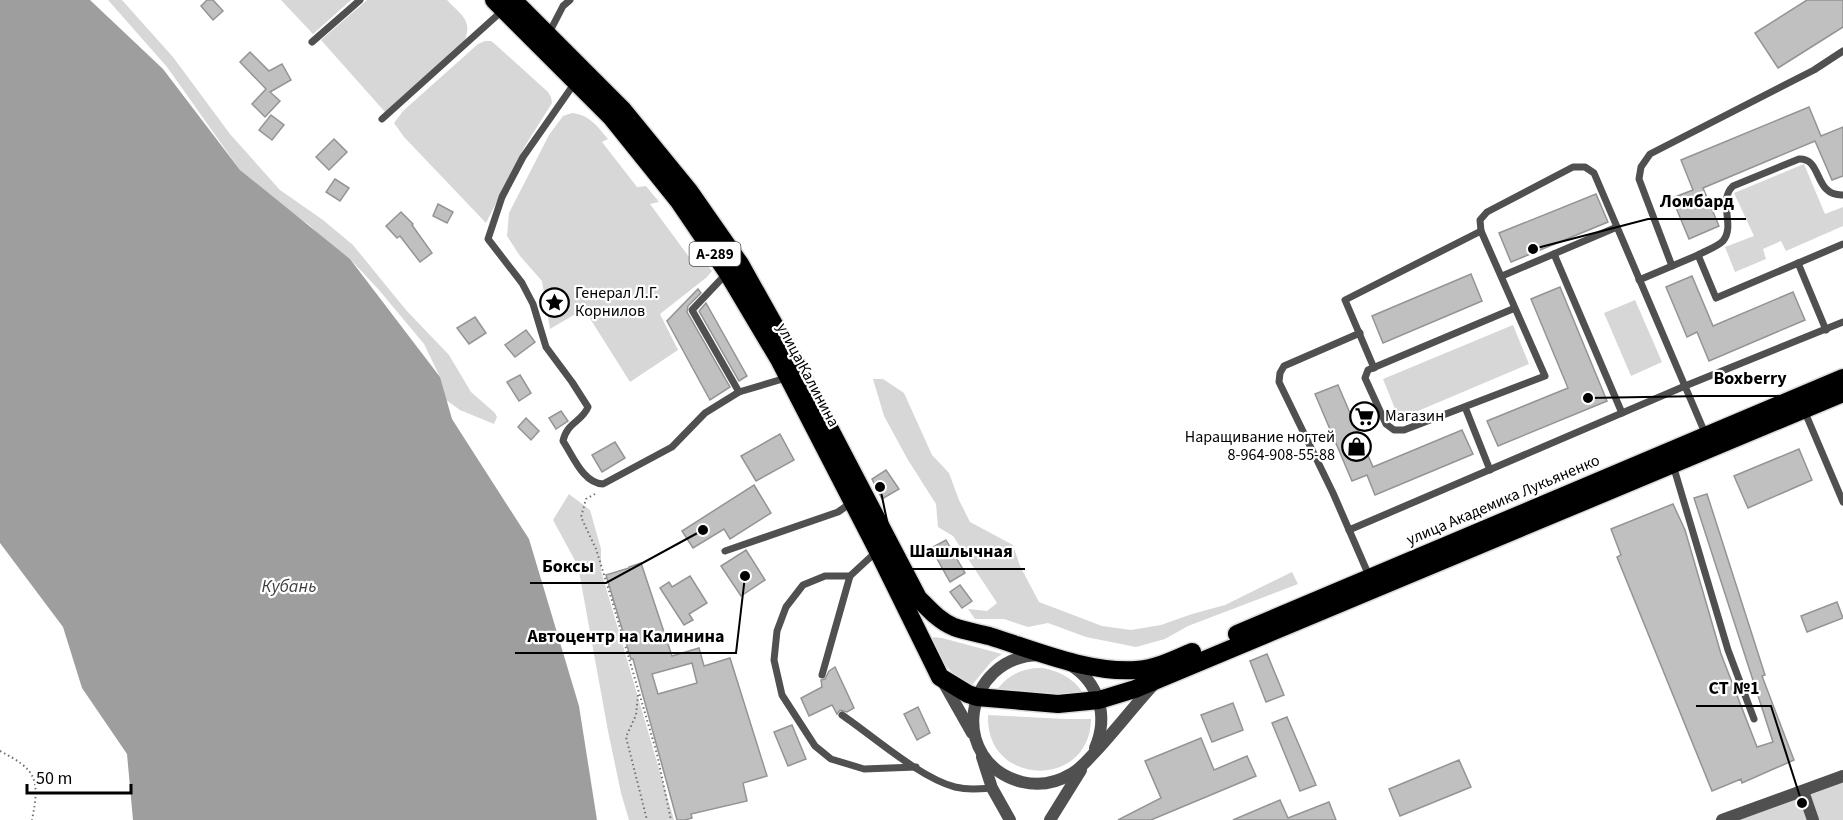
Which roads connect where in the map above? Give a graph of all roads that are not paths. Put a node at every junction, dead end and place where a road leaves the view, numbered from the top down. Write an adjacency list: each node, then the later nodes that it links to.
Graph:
1 (360, 0): 5 (lane)
2 (570, 0): 4 (lane)
3 (504, 3): 4 (highway, улица Калинина / А-289); 7 (highway, улица Калинина / А-289); 8 (lane)
4 (548, 34): 43 (highway, улица Калинина / А-289)
5 (312, 42)
6 (1843, 51): 16 (lane)
7 (575, 81): 17 (highway, улица Калинина / А-289); 28 (lane)
8 (382, 119)
9 (1843, 195): 14 (lane)
10 (1617, 227): 11 (lane); 13 (lane); 19 (lane)
11 (1481, 231): 18 (lane); 23 (lane)
12 (1843, 244): 15 (lane)
13 (1554, 254): 18 (lane); 32 (lane)
14 (1698, 255): 15 (lane); 16 (lane)
15 (1798, 263): 22 (lane)
16 (1672, 266): 19 (lane)
17 (727, 272): 25 (highway, улица Калинина / А-289); 28 (lane)
18 (1502, 276): 20 (lane)
19 (1639, 280): 27 (lane)
20 (1515, 308): 24 (lane); 30 (lane)
21 (1843, 322): 22 (lane)
22 (1826, 330): 27 (lane)
23 (1360, 333): 24 (lane); 38 (lane)
24 (1374, 368): 30 (lane)
25 (788, 378): 28 (lane); 36 (highway, улица Калинина / А-289)
26 (1843, 378): 33 (highway, улица Академика Лукьяненко)
27 (1685, 386): 32 (lane); 33 (lane)
28 (739, 392)
29 (1843, 393): 31 (highway, улица Академика Лукьяненко)
30 (1465, 407): 35 (lane)
31 (1804, 410): 34 (highway, улица Академика Лукьяненко); 37 (lane)
32 (1622, 413): 35 (lane)
33 (1707, 436): 42 (highway, улица Академика Лукьяненко)
34 (1673, 465): 45 (highway, улица Академика Лукьяненко); 52 (lane)
35 (1491, 470): 38 (lane)
36 (853, 501): 39 (highway, улица Калинина / А-289); 40 (lane)
37 (1843, 502)
38 (1349, 530): 42 (lane)
39 (878, 550): 41 (lane); 47 (highway, улица Калинина / А-289)
40 (725, 551)
41 (850, 576): 46 (lane); 55 (lane)
42 (1370, 578): 45 (highway, улица Академика Лукьяненко)
43 (1043, 656): 44 (highway, улица Калинина / А-289); 49 (street)
44 (1061, 660): 45 (highway, улица Калинина); 50 (street, А-289)
45 (1182, 664): 48 (highway)
46 (822, 675)
47 (940, 677): 49 (highway); 53 (street, улица Калинина / А-289)
48 (1157, 680): 50 (highway); 54 (street)
49 (977, 697): 50 (highway); 53 (street)
50 (1099, 700): 54 (street)
51 (842, 714): 55 (lane)
52 (1754, 719)
53 (978, 743): 54 (street, А-289); 57 (street, улица Калинина)
54 (1088, 760): 60 (street)
55 (916, 767): 57 (lane)
56 (1843, 776): 58 (street)
57 (992, 788): 59 (street, улица Калинина)
58 (1803, 791): 61 (street); 62 (street)
59 (1010, 820)
60 (1050, 820)
61 (1722, 820)
62 (1813, 820)

